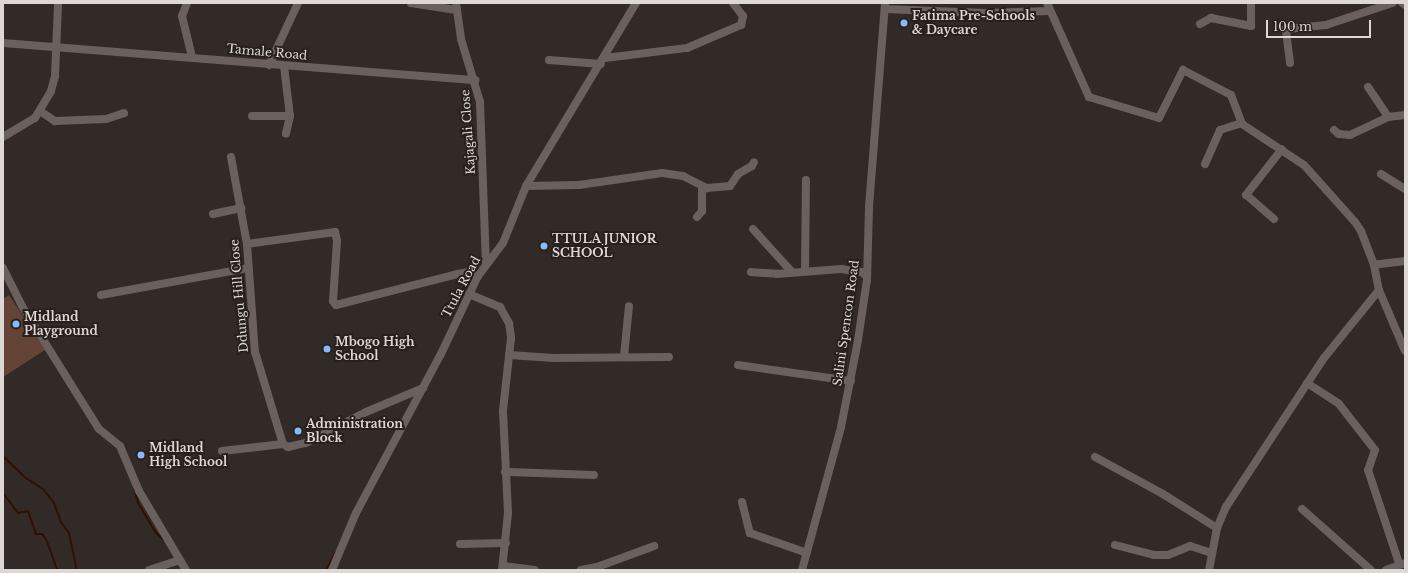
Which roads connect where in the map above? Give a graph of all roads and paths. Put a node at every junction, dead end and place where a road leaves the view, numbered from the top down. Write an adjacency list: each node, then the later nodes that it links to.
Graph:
1 (58, 3): 16 (street)
2 (187, 3): 17 (street)
3 (298, 3): 21 (street)
4 (411, 3): 11 (street)
5 (636, 3): 19 (street, Ttula Road)
6 (733, 3): 19 (street)
7 (1251, 3): 14 (street)
8 (1392, 3): 20 (street)
9 (1402, 3): 10 (street)
10 (1405, 4)
11 (456, 6): 23 (street, Kajagali Close)
12 (885, 6): 13 (street); 59 (street, Salini Spencon Road)
13 (1049, 7): 31 (street)
14 (1200, 24)
15 (3, 43): 16 (street, Tamale Road)
16 (57, 47): 17 (street, Tamale Road); 25 (street)
17 (192, 57): 21 (street, Tamale Road)
18 (549, 60): 19 (street)
19 (603, 61): 41 (street, Ttula Road)
20 (1290, 63)
21 (269, 65): 22 (street, Tamale Road)
22 (284, 66): 23 (street, Tamale Road); 29 (street)
23 (476, 80): 51 (street, Kajagali Close)
24 (1368, 87): 30 (street)
25 (40, 111): 26 (street); 34 (street)
26 (124, 113)
27 (1405, 115): 30 (street)
28 (252, 116): 29 (street)
29 (290, 116): 33 (street)
30 (1388, 117): 32 (street)
31 (1241, 123): 35 (street); 38 (street)
32 (1334, 130)
33 (286, 134)
34 (3, 137)
35 (1282, 148): 47 (street); 52 (street)
36 (231, 157): 44 (street, Ddungu Hill Close)
37 (754, 162): 42 (street)
38 (1205, 164)
39 (1381, 174): 43 (street)
40 (806, 180): 56 (street)
41 (526, 186): 42 (street); 51 (street, Ttula Road)
42 (702, 187): 46 (street)
43 (1405, 189)
44 (241, 208): 45 (street); 49 (street, Ddungu Hill Close)
45 (214, 214)
46 (697, 217)
47 (1274, 219)
48 (753, 229): 55 (street)
49 (247, 244): 54 (street, Ddungu Hill Close); 58 (street)
50 (1405, 261): 52 (street)
51 (486, 262): 58 (street, Ttula Road)
52 (1374, 265): 60 (street)
53 (3, 268): 86 (street)
54 (248, 268): 62 (street); 72 (street, Ddungu Hill Close)
55 (791, 271): 56 (street); 57 (street)
56 (805, 271): 59 (street)
57 (751, 272)
58 (478, 276): 61 (street, Ttula Road)
59 (867, 277): 69 (street, Salini Spencon Road)
60 (1379, 290): 64 (street); 70 (street)
61 (469, 294): 65 (street); 71 (street, Ttula Road)
62 (101, 295)
63 (629, 306): 66 (street)
64 (1405, 351)
65 (509, 355): 66 (street); 75 (street)
66 (624, 356): 67 (street)
67 (669, 357)
68 (738, 364): 69 (street)
69 (851, 381): 84 (street, Salini Spencon Road)
70 (1307, 383): 79 (street); 87 (street)
71 (423, 388): 72 (street); 91 (street, Ttula Road)
72 (283, 444): 73 (street)
73 (222, 451)
74 (1095, 457): 79 (street)
75 (505, 472): 76 (street); 80 (street)
76 (594, 475)
77 (742, 502): 84 (street)
78 (1302, 509): 96 (street)
79 (1217, 528): 85 (street)
80 (506, 543): 81 (street); 88 (street)
81 (460, 544)
82 (1115, 545): 85 (street)
83 (654, 546): 93 (street)
84 (807, 553): 94 (street, Salini Spencon Road)
85 (1211, 553): 95 (street)
86 (179, 560): 89 (street); 90 (street)
87 (1402, 563): 97 (street)
88 (502, 568): 92 (street)
89 (149, 570)
90 (186, 570)
91 (332, 570)
92 (535, 570)
93 (581, 570)
94 (802, 570)
95 (1209, 570)
96 (1371, 570)
97 (1386, 570)

